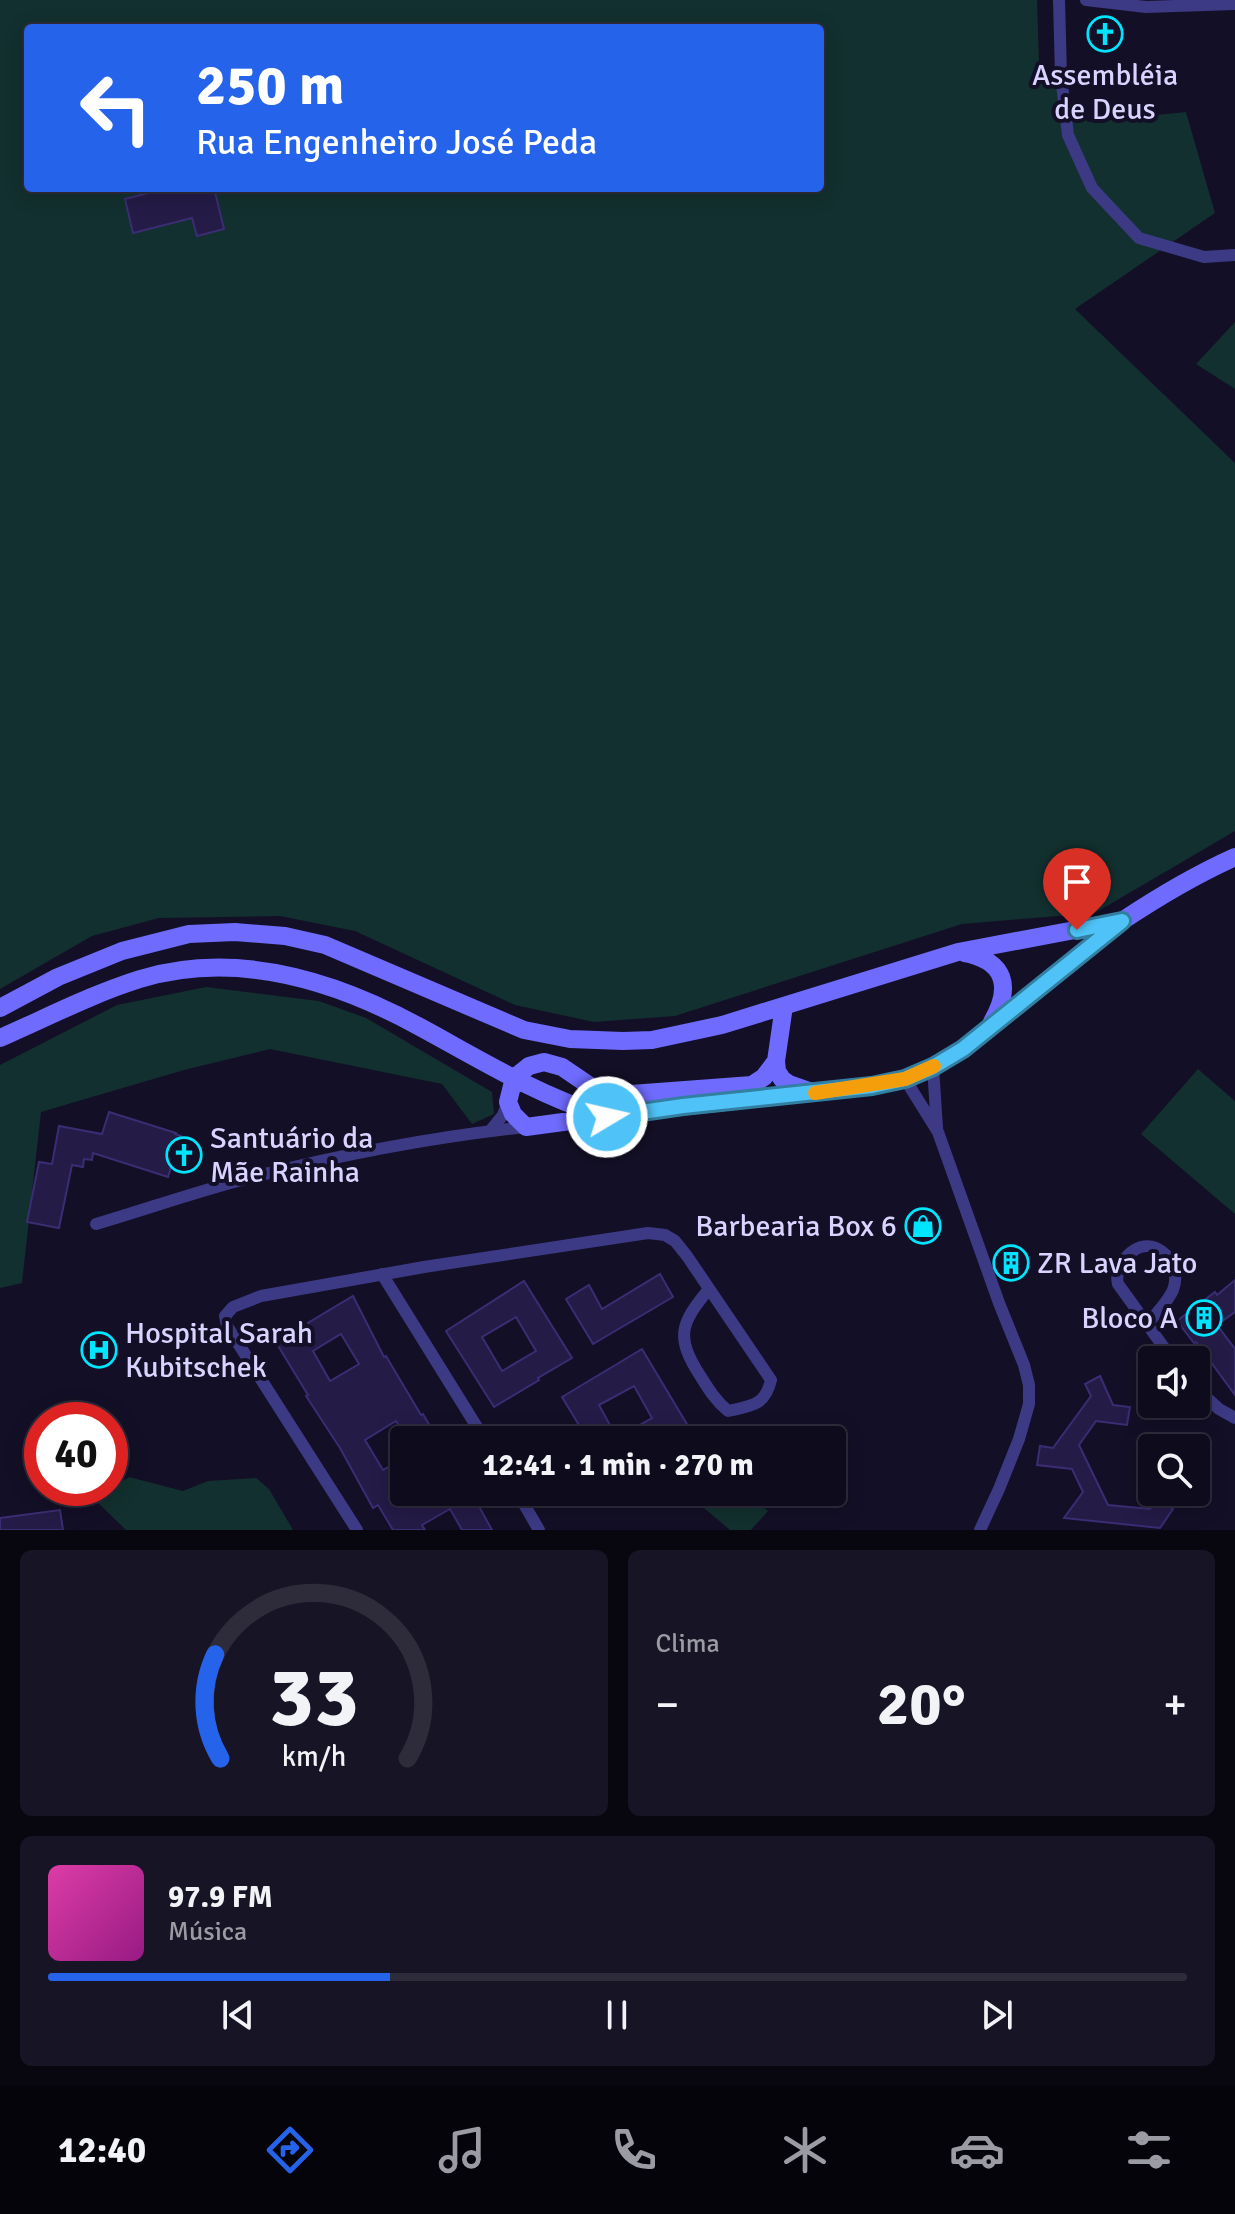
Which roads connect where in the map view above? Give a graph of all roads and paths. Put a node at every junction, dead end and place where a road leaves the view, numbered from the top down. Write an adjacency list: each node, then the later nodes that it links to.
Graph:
1 (1059, 0): 4 (street)
2 (1086, 0): 3 (street)
3 (1235, 4)
4 (1235, 255)
5 (1235, 857): 6 (street)
6 (1122, 921): 7 (street); 10 (street)
7 (958, 952): 8 (street); 10 (street)
8 (784, 1006): 9 (street); 12 (street)
9 (0, 1008)
10 (986, 1031): 13 (street)
11 (0, 1038): 14 (street)
12 (776, 1061): 14 (street); 16 (street)
13 (933, 1067): 15 (street); 21 (street)
14 (514, 1078): 17 (street); 18 (street)
15 (905, 1079): 16 (street); 21 (street)
16 (815, 1093): 18 (street)
17 (508, 1102): 19 (street); 20 (street)
18 (607, 1117): 19 (street)
19 (526, 1127): 20 (street)
20 (490, 1131): 22 (street)
21 (938, 1132): 33 (street)
22 (96, 1224)
23 (382, 1274): 24 (street); 29 (street); 31 (street)
24 (709, 1289): 24 (street)
25 (1146, 1325): 25 (street); 26 (street)
26 (1162, 1346)
27 (1210, 1401): 28 (street)
28 (1235, 1418)
29 (476, 1426)
30 (525, 1506): 32 (street)
31 (357, 1530)
32 (539, 1530)
33 (980, 1530)

